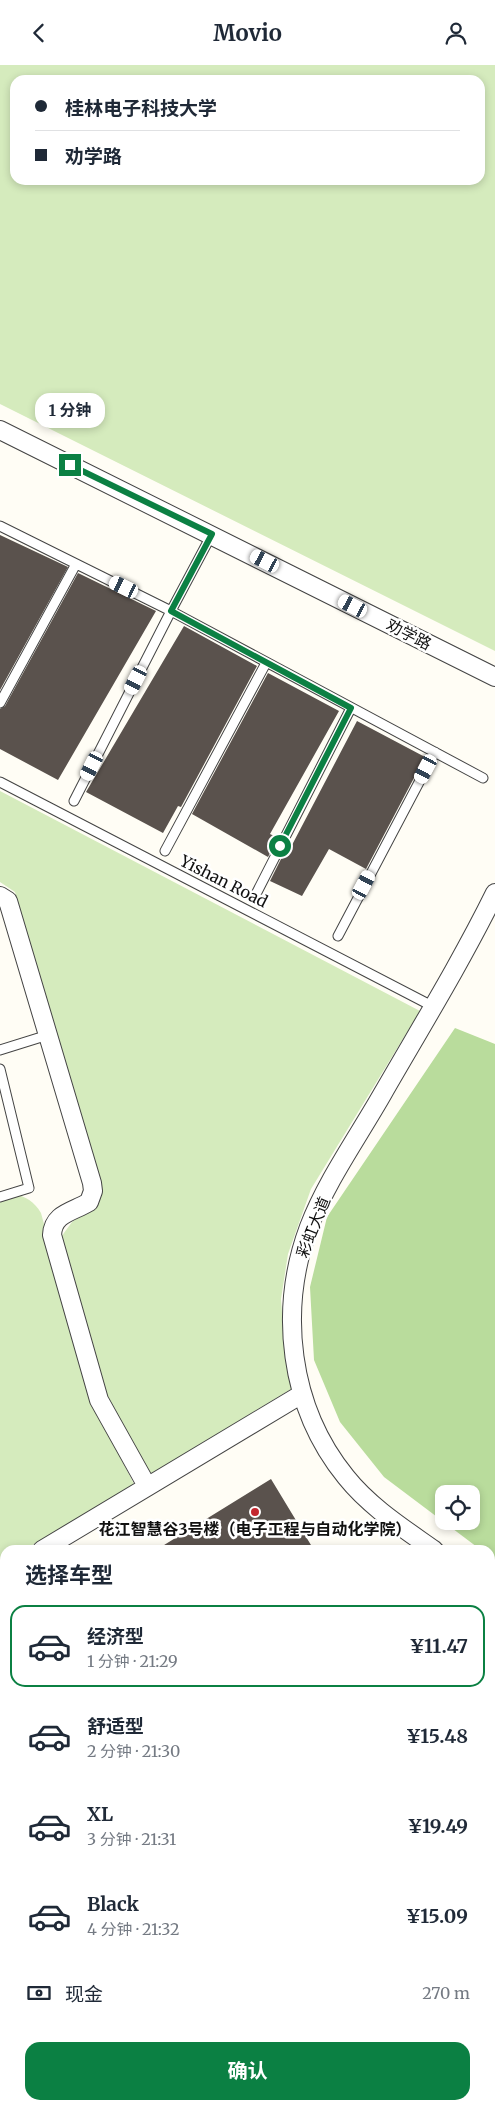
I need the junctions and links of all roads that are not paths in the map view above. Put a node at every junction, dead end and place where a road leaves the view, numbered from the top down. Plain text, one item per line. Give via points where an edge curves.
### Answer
1 (0, 430) edge
2 (0, 526) edge
3 (212, 534) junction
4 (76, 564) junction
5 (171, 611) junction
6 (266, 663) junction
7 (495, 677) edge
8 (0, 703) edge
9 (351, 708) junction
10 (435, 752) junction
11 (484, 777) dead end
12 (0, 782) edge
13 (74, 801) dead end
14 (165, 851) dead end
15 (495, 893) edge
16 (0, 896) edge
17 (254, 898) dead end
18 (338, 935) dead end
19 (434, 1007) junction
20 (48, 1035) junction
21 (0, 1050) edge
22 (0, 1069) edge
23 (10, 1109) junction
24 (0, 1112) edge
25 (0, 1197) edge
26 (302, 1394) junction
27 (147, 1486) junction
28 (50, 1545) edge
29 (427, 1545) edge

1 - 3 street, 劝学路
2 - 4 lane
3 - 5 lane
3 - 7 street, 劝学路
4 - 5 lane
4 - 8 lane
5 - 6 lane
5 - 13 lane
6 - 9 lane
6 - 14 lane
9 - 10 lane
9 - 17 lane
10 - 11 lane
10 - 18 lane
12 - 19 lane, Yishan Road
15 - 19 street, 彩虹大道
16 - 20 street via 8,901
19 - 26 street, 彩虹大道 via 309,1227 300,1255 291,1310 293,1355
20 - 21 lane
20 - 27 street via 93,1191 87,1203 58,1218 52,1235 99,1399
22 - 23 lane
23 - 24 lane
23 - 25 lane via 30,1188
26 - 27 street
26 - 29 street, 彩虹大道 via 323,1443 345,1477 381,1513
27 - 28 street

